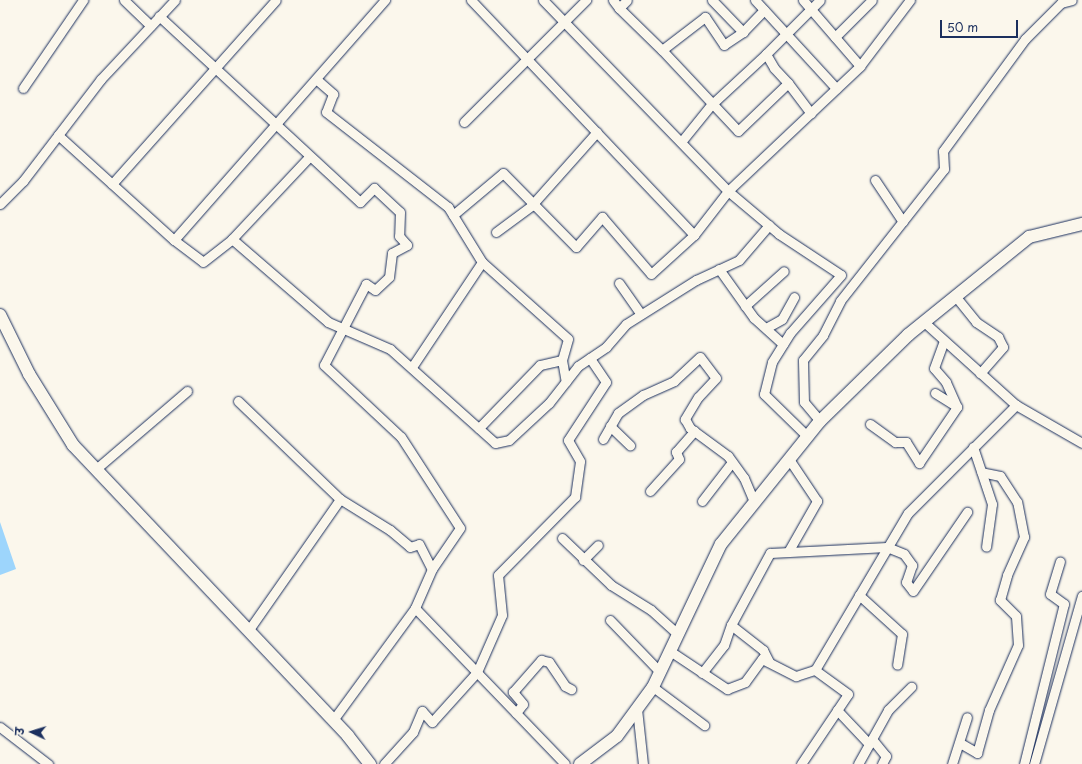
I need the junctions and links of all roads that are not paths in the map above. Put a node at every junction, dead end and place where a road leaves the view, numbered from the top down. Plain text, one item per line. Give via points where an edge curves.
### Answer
1 (83, 0) edge
2 (124, 0) edge
3 (175, 0) edge
4 (276, 0) edge
5 (385, 0) edge
6 (470, 0) edge
7 (543, 0) edge
8 (586, 0) edge
9 (613, 0) edge
10 (627, 0) edge
11 (712, 0) edge
12 (755, 0) edge
13 (803, 0) edge
14 (820, 0) edge
15 (872, 0) edge
16 (910, 0) edge
17 (1072, 0) edge
18 (620, 8) junction
19 (811, 9) junction
20 (764, 10) junction
21 (160, 16) junction
22 (564, 22) junction
23 (151, 26) junction
24 (744, 32) junction
25 (786, 34) junction
26 (835, 37) junction
27 (662, 50) junction
28 (766, 54) junction
29 (526, 59) junction
30 (860, 66) junction
31 (214, 69) junction
32 (316, 79) junction
33 (788, 82) junction
34 (22, 88) dead end
35 (836, 88) junction
36 (711, 104) junction
37 (811, 113) junction
38 (464, 122) dead end
39 (274, 126) junction
40 (596, 132) junction
41 (58, 135) junction
42 (681, 142) junction
43 (309, 156) junction
44 (875, 180) dead end
45 (112, 184) junction
46 (728, 191) junction
47 (0, 204) edge
48 (531, 206) junction
49 (453, 215) junction
50 (903, 222) junction
51 (1082, 224) edge
52 (769, 225) junction
53 (496, 232) dead end
54 (694, 235) junction
55 (232, 239) junction
56 (174, 240) junction
57 (482, 262) junction
58 (719, 269) junction
59 (784, 271) dead end
60 (619, 283) dead end
61 (794, 297) dead end
62 (956, 297) junction
63 (745, 306) junction
64 (642, 314) junction
65 (0, 315) edge
66 (924, 322) junction
67 (766, 328) junction
68 (343, 329) junction
69 (944, 341) junction
70 (783, 344) junction
71 (590, 358) junction
72 (562, 360) junction
73 (412, 366) junction
74 (980, 373) junction
75 (566, 382) junction
76 (187, 391) dead end
77 (935, 393) dead end
78 (238, 401) dead end
79 (1016, 405) junction
80 (956, 407) junction
81 (820, 421) junction
82 (870, 424) dead end
83 (610, 426) junction
84 (479, 428) junction
85 (694, 431) junction
86 (807, 436) junction
87 (602, 439) dead end
88 (1082, 443) edge
89 (630, 445) dead end
90 (973, 447) junction
91 (789, 459) junction
92 (732, 462) junction
93 (96, 469) junction
94 (981, 472) junction
95 (650, 491) dead end
96 (340, 500) junction
97 (702, 500) dead end
98 (754, 502) junction
99 (967, 512) dead end
100 (562, 538) dead end
101 (598, 544) dead end
102 (887, 547) junction
103 (986, 547) dead end
104 (788, 552) junction
105 (583, 560) junction
106 (1060, 561) dead end
107 (432, 569) junction
108 (859, 595) junction
109 (1082, 596) edge
110 (415, 608) junction
111 (610, 620) dead end
112 (731, 625) junction
113 (248, 631) junction
114 (678, 634) junction
115 (670, 651) junction
116 (769, 662) junction
117 (897, 665) dead end
118 (815, 670) junction
119 (477, 672) junction
120 (660, 672) junction
121 (702, 673) junction
122 (911, 686) dead end
123 (653, 687) junction
124 (571, 689) dead end
125 (637, 709) junction
126 (837, 710) junction
127 (516, 713) junction
128 (967, 717) dead end
129 (333, 720) junction
130 (704, 725) dead end
131 (0, 727) edge
132 (870, 741) junction
133 (960, 743) junction
134 (48, 764) edge
135 (370, 764) edge
136 (384, 764) edge
137 (565, 764) edge
138 (580, 764) edge
139 (643, 764) edge
140 (802, 764) edge
141 (858, 764) edge
142 (882, 764) edge
143 (952, 764) edge
144 (1024, 764) edge
145 (1034, 764) edge

1 - 34 street
2 - 23 street
3 - 21 street
4 - 31 street
5 - 32 street
6 - 29 street
7 - 22 street
8 - 22 street
9 - 18 street
10 - 18 street
11 - 24 street
12 - 20 street
13 - 19 street
14 - 19 street
15 - 26 street
16 - 30 street
17 - 50 street via 1061,3 1025,39 943,151 944,169
18 - 27 street
19 - 25 street
19 - 26 street
20 - 24 street
20 - 25 street
21 - 23 street
21 - 31 street
22 - 29 street
22 - 42 street
23 - 41 street via 101,79
24 - 27 street via 724,44 706,17
25 - 28 street
25 - 35 street
26 - 30 street
27 - 36 street
28 - 33 street via 774,68
28 - 36 street
29 - 38 street
29 - 40 street
30 - 35 street
31 - 39 street
31 - 45 street
32 - 39 street
32 - 49 street via 332,94 326,112 448,207
33 - 36 street via 738,131
33 - 37 street
35 - 37 street
36 - 42 street
37 - 46 street
39 - 43 street
39 - 56 street
40 - 48 street
40 - 54 street
41 - 45 street
41 - 47 street
42 - 46 street
43 - 55 street
43 - 68 street via 360,202 374,188 400,212 399,236 407,246 392,253 389,277 375,290 366,284
44 - 50 street
45 - 56 street
46 - 52 street
46 - 54 street
48 - 49 street via 503,173
48 - 53 street
48 - 54 street via 576,247 602,217 651,274
49 - 57 street
50 - 81 street via 840,301 823,335 803,360 804,402
51 - 62 street via 1029,237
52 - 58 street via 739,260
52 - 70 street via 841,275
55 - 56 street via 203,262
55 - 68 street via 328,322
57 - 72 street via 568,339
57 - 73 street
58 - 63 street
58 - 64 street
59 - 63 street
60 - 64 street
61 - 67 street via 782,319
62 - 66 street
62 - 74 street via 976,322 998,337 1003,347
63 - 67 street
64 - 71 street
65 - 93 street via 29,374 73,445
66 - 69 street
66 - 81 street
67 - 70 street
68 - 73 street via 390,349
68 - 107 street via 324,365 401,437 460,528
69 - 74 street
69 - 80 street via 934,368 946,382
70 - 86 street via 772,362 764,394
71 - 75 street
71 - 119 street via 606,382 568,440 580,461 575,497 498,575 502,616
72 - 75 street
72 - 84 street via 540,365
73 - 84 street
74 - 79 street
75 - 84 street via 509,440 495,443
76 - 93 street
77 - 80 street
78 - 96 street
79 - 88 street
79 - 90 street
80 - 82 street via 919,463 906,442 895,442
81 - 86 street
83 - 85 street via 618,413 643,395 674,380 700,357 716,378 698,397 685,419
83 - 87 street
83 - 89 street
85 - 92 street
85 - 95 street via 676,452 679,459
86 - 91 street
90 - 94 street
90 - 102 street via 908,513
91 - 98 street
91 - 104 street via 817,501
92 - 97 street
92 - 98 street
93 - 113 street
94 - 103 street via 992,504
94 - 133 street via 1000,476 1018,509 1024,537 1007,575 1000,600 1016,616 1018,645 989,710 977,754
96 - 107 street via 390,530 410,547 419,544
96 - 113 street
98 - 114 street via 721,544
99 - 102 street via 914,591 906,582 912,565 904,554
100 - 105 street
101 - 105 street
102 - 104 street
102 - 108 street
104 - 112 street via 770,553
105 - 114 street
106 - 144 street via 1050,594 1064,604
107 - 110 street
108 - 117 street via 902,634
108 - 118 street
109 - 145 street
110 - 119 street
110 - 129 street
111 - 120 street
112 - 116 street via 764,650
112 - 121 street via 724,645
113 - 129 street
114 - 115 street
115 - 120 street
115 - 121 street
116 - 118 street via 796,676
116 - 121 street via 762,659 745,682 727,689
118 - 126 street via 848,694
119 - 127 street
119 - 136 street via 432,722 422,711 413,732
120 - 123 street
122 - 132 street via 888,710
123 - 125 street
123 - 130 street
124 - 127 street via 565,686 549,662 541,660 513,692 523,704
125 - 138 street via 617,736
125 - 139 street
126 - 132 street
126 - 140 street
127 - 137 street
128 - 133 street
129 - 135 street
131 - 134 street
132 - 141 street
132 - 142 street via 886,756
133 - 143 street

